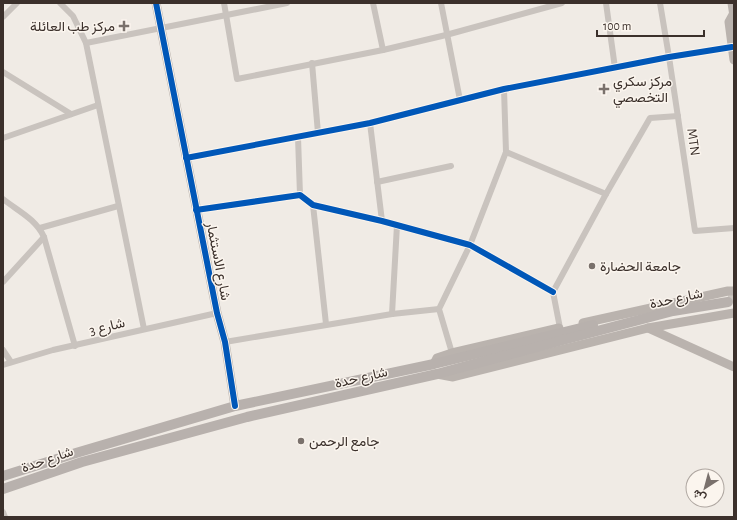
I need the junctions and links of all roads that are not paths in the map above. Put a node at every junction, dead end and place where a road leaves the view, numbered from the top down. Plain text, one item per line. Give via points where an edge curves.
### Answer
1 (17, 3) edge
2 (60, 3) edge
3 (156, 3) edge
4 (224, 3) edge
5 (287, 3) edge
6 (373, 3) edge
7 (441, 3) edge
8 (562, 3) edge
9 (606, 3) edge
10 (660, 3) edge
11 (732, 3) edge
12 (552, 4) edge
13 (734, 13) edge
14 (226, 15) junction
15 (734, 16) edge
16 (3, 17) edge
17 (160, 28) junction
18 (446, 35) junction
19 (86, 43) junction
20 (732, 47) junction
21 (383, 50) junction
22 (669, 57) junction
23 (734, 60) edge
24 (312, 63) junction
25 (615, 68) junction
26 (3, 72) edge
27 (504, 89) junction
28 (460, 100) junction
29 (98, 105) junction
30 (71, 114) junction
31 (678, 116) junction
32 (370, 123) junction
33 (318, 133) junction
34 (298, 137) junction
35 (3, 138) edge
36 (506, 152) junction
37 (186, 158) junction
38 (451, 166) dead end
39 (377, 182) junction
40 (606, 194) junction
41 (300, 195) junction
42 (3, 200) edge
43 (313, 205) junction
44 (118, 206) junction
45 (196, 210) junction
46 (382, 221) junction
47 (397, 225) junction
48 (40, 228) junction
49 (734, 228) edge
50 (44, 237) junction
51 (470, 245) junction
52 (3, 282) edge
53 (553, 292) junction
54 (731, 294) edge
55 (439, 309) junction
56 (217, 313) junction
57 (734, 313) edge
58 (392, 314) junction
59 (326, 324) junction
60 (560, 328) junction
61 (648, 328) junction
62 (144, 329) junction
63 (225, 342) junction
64 (75, 346) junction
65 (3, 350) edge
66 (452, 353) junction
67 (10, 362) junction
68 (434, 364) junction
69 (3, 365) edge
70 (734, 367) edge
71 (437, 374) junction
72 (235, 406) junction
73 (3, 476) edge
74 (3, 489) edge
75 (3, 512) edge
76 (5, 517) edge

1 - 16 street
2 - 19 street via 73,16
3 - 17 street, شارع الاستثمار
4 - 14 street
5 - 14 street
6 - 21 street
7 - 18 street
8 - 12 street
9 - 25 street
10 - 22 street, MTN
11 - 13 street
12 - 18 street
13 - 15 street
13 - 20 street via 729,22
14 - 17 street
14 - 24 street via 237,79
17 - 19 street
17 - 37 street, شارع الاستثمار
18 - 21 street
18 - 28 street
19 - 29 street
20 - 22 street
20 - 23 street
21 - 24 street
22 - 25 street
22 - 31 street, MTN
24 - 33 street
25 - 27 street
26 - 30 street
27 - 28 street
27 - 36 street
28 - 32 street
29 - 30 street
29 - 44 street
30 - 35 street
31 - 40 street via 650,118
31 - 49 street, MTN via 695,231
32 - 33 street
32 - 39 street
33 - 34 street
34 - 37 street
34 - 41 street
36 - 40 street
36 - 51 street
37 - 45 street, شارع الاستثمار
38 - 39 street
39 - 46 street
40 - 53 street
41 - 43 street
41 - 45 street
42 - 48 street
43 - 46 street
43 - 59 street
44 - 48 street
44 - 62 street
45 - 56 street, شارع الاستثمار
46 - 47 street
47 - 51 street
47 - 58 street
48 - 50 street
50 - 52 street
50 - 64 street
51 - 53 street
51 - 55 street
53 - 60 street
54 - 60 street via 705,296
54 - 68 main road, شارع حدة
54 - 71 main road, شارع حدة via 674,312
55 - 58 street
55 - 66 street
56 - 62 street, شارع 3
56 - 63 street, شارع الاستثمار
57 - 61 street
58 - 59 street
59 - 63 street
60 - 66 street
61 - 70 street
61 - 71 street via 453,377
62 - 64 street, شارع 3
63 - 72 street, شارع الاستثمار
64 - 67 street, شارع 3
65 - 67 street
66 - 68 street via 438,358
67 - 69 street, شارع 3
68 - 72 main road, شارع حدة
71 - 74 main road, شارع حدة via 247,417 82,462
72 - 73 main road, شارع حدة
75 - 76 street

